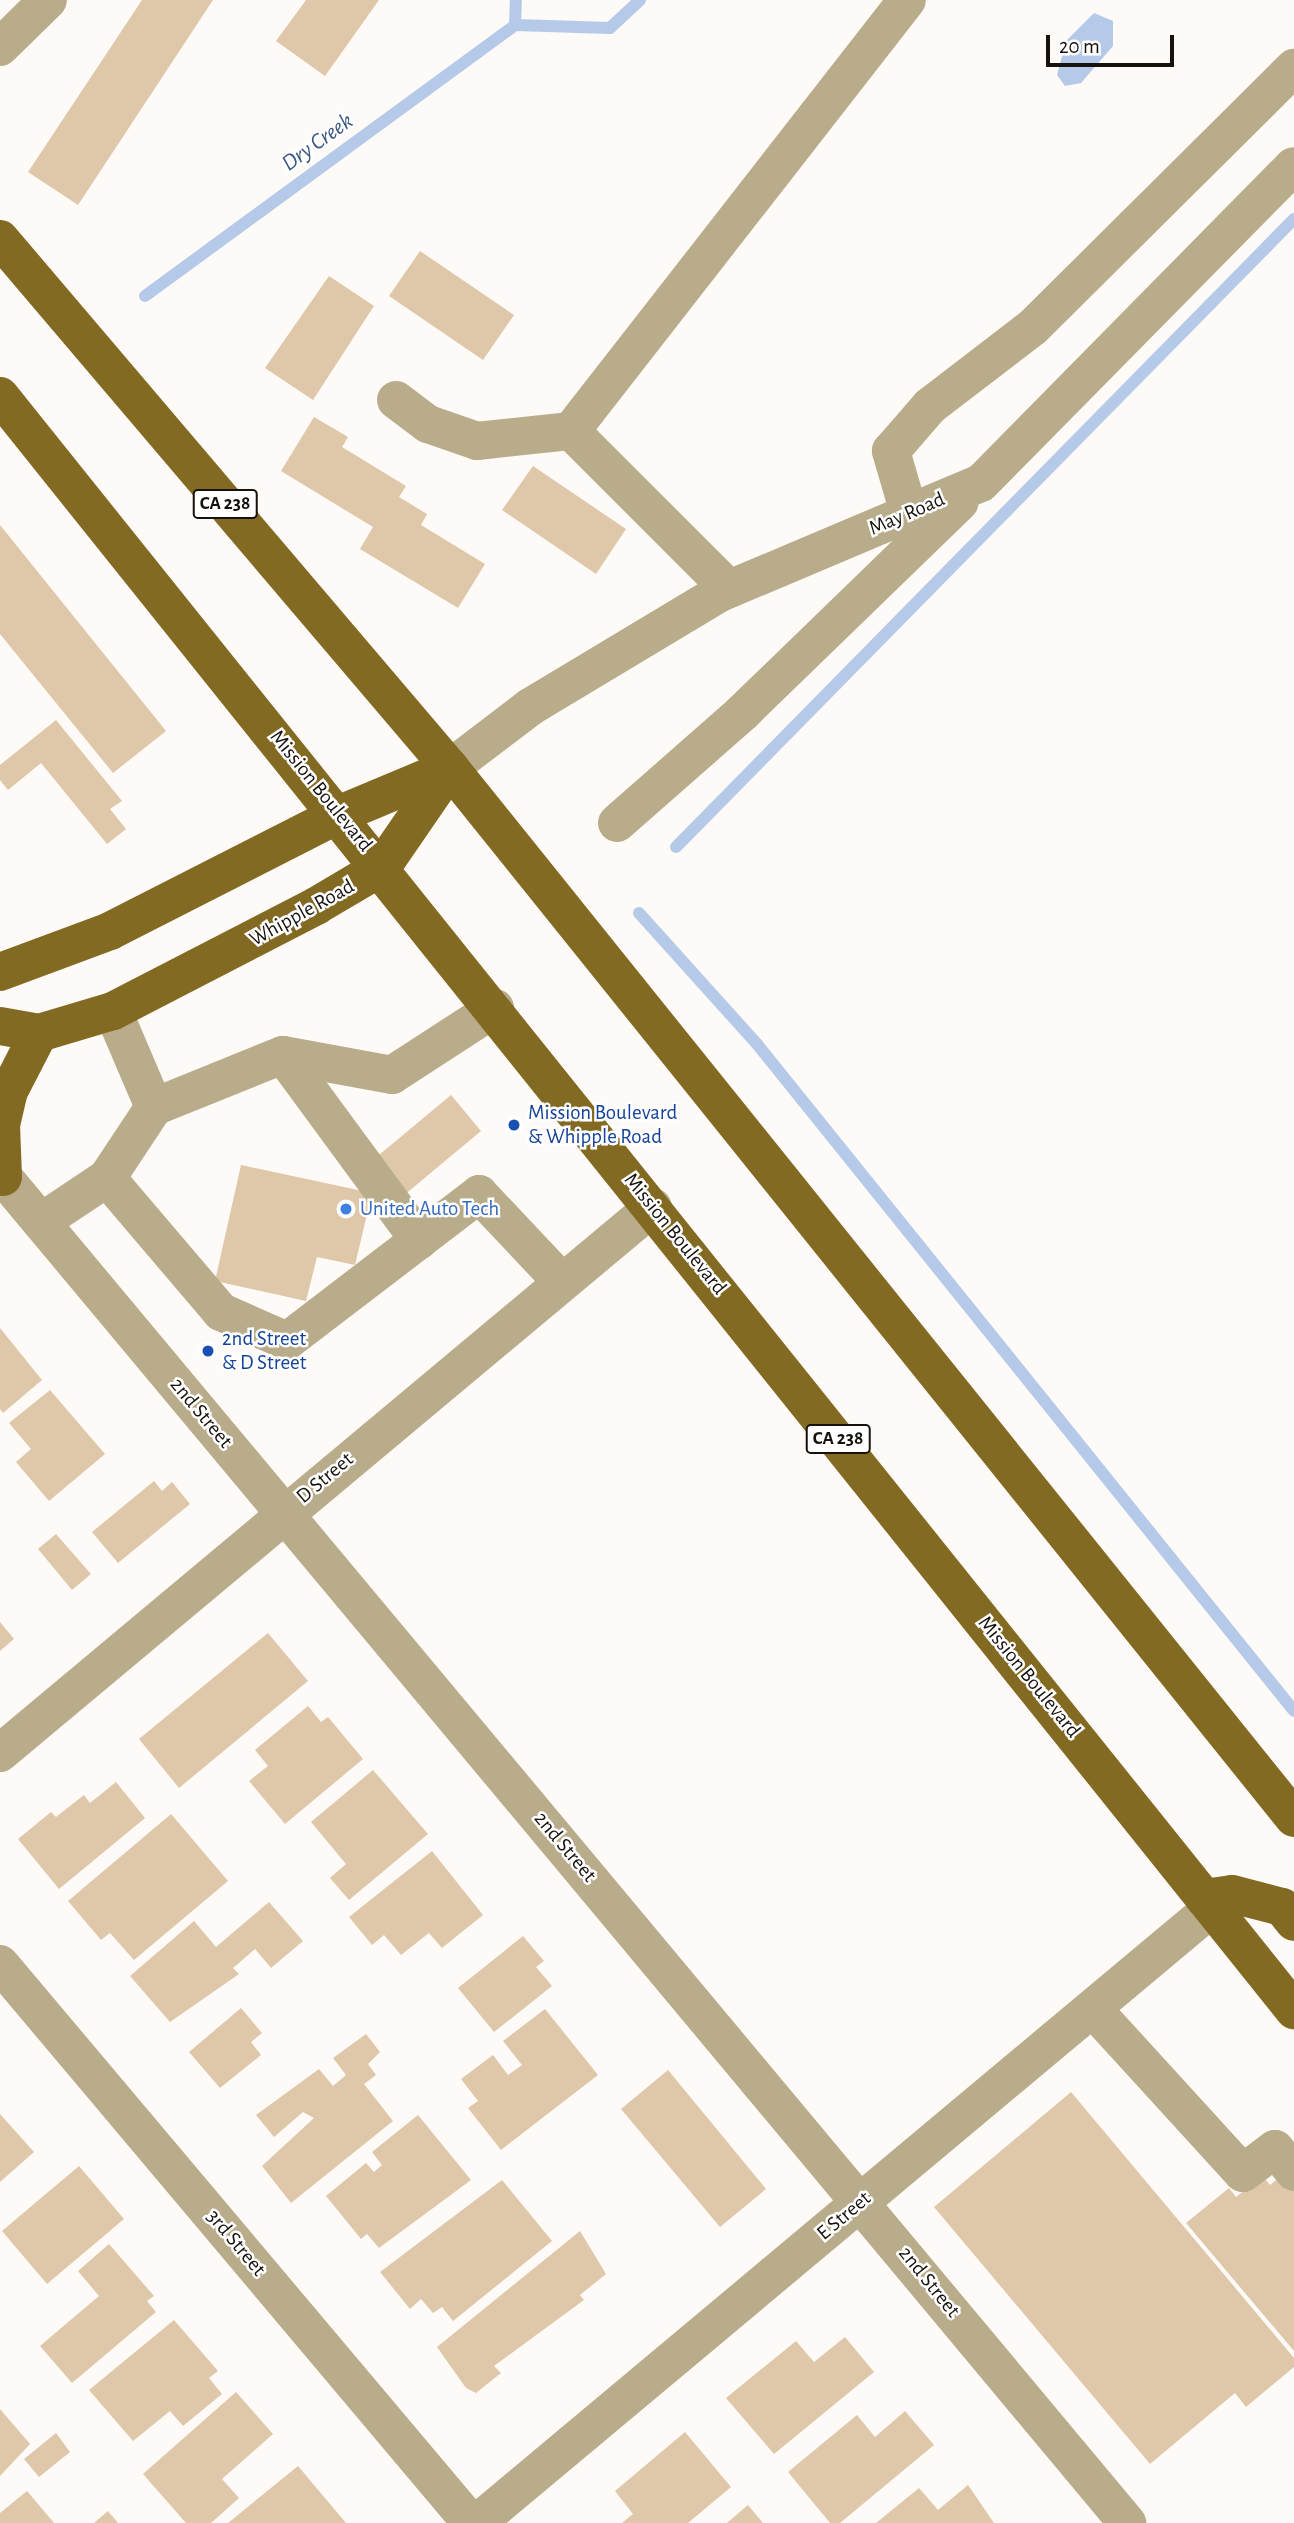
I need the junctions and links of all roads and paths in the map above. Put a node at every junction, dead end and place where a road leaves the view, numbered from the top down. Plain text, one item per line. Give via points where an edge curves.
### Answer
1 (48, 0) edge
2 (907, 0) edge
3 (0, 47) edge
4 (1294, 68) edge
5 (1294, 166) edge
6 (0, 239) edge
7 (0, 396) edge
8 (396, 400) dead end
9 (571, 431) junction
10 (981, 483) junction
11 (909, 513) junction
12 (729, 589) junction
13 (450, 768) junction
14 (340, 814) junction
15 (617, 823) dead end
16 (382, 867) junction
17 (0, 972) edge
18 (495, 1008) junction
19 (113, 1011) junction
20 (0, 1026) edge
21 (39, 1033) junction
22 (283, 1055) junction
23 (154, 1107) junction
24 (2, 1175) edge
25 (107, 1178) junction
26 (653, 1207) junction
27 (41, 1222) junction
28 (419, 1240) junction
29 (562, 1282) junction
30 (284, 1512) junction
31 (0, 1753) edge
32 (1294, 1818) edge
33 (1208, 1903) junction
34 (1294, 1922) edge
35 (0, 1964) edge
36 (1093, 2009) junction
37 (1294, 2010) edge
38 (1294, 2172) edge
39 (862, 2201) junction
40 (474, 2523) edge
41 (1127, 2523) edge

1 - 3 street
2 - 9 street
4 - 11 street via 1032,327 922,415 891,451
5 - 10 street, May Road
6 - 13 main road, CA 238
7 - 14 main road, Mission Boulevard / CA 238
8 - 9 street via 428,424 477,441
9 - 12 street
10 - 11 street, May Road
10 - 15 street via 742,713
11 - 12 street, May Road
12 - 13 street, May Road via 530,707
13 - 14 main road
13 - 16 main road, Whipple Road
13 - 32 main road, CA 238
14 - 16 main road, Mission Boulevard / CA 238
14 - 17 main road via 110,932
16 - 18 main road, Mission Boulevard / CA 238
16 - 19 main road, Whipple Road
18 - 22 street via 392,1075
18 - 26 main road, Mission Boulevard / CA 238
19 - 21 main road, Whipple Road
19 - 23 street
20 - 21 main road, Whipple Road
21 - 24 main road via 9,1090 1,1125
22 - 23 street
22 - 28 street
23 - 25 street
24 - 27 street, 2nd Street
25 - 27 street
25 - 28 street via 220,1312 287,1341
26 - 29 street, D Street
26 - 33 main road, Mission Boulevard / CA 238
27 - 30 street, 2nd Street
28 - 29 street via 479,1194
29 - 30 street, D Street
30 - 31 street, D Street
30 - 39 street, 2nd Street
33 - 34 main road via 1232,1894 1282,1907
33 - 36 street, E Street
33 - 37 main road, Mission Boulevard / CA 238
35 - 40 street, 3rd Street
36 - 38 street via 1243,2173 1276,2149
36 - 39 street, E Street
39 - 40 street, E Street
39 - 41 street, 2nd Street

